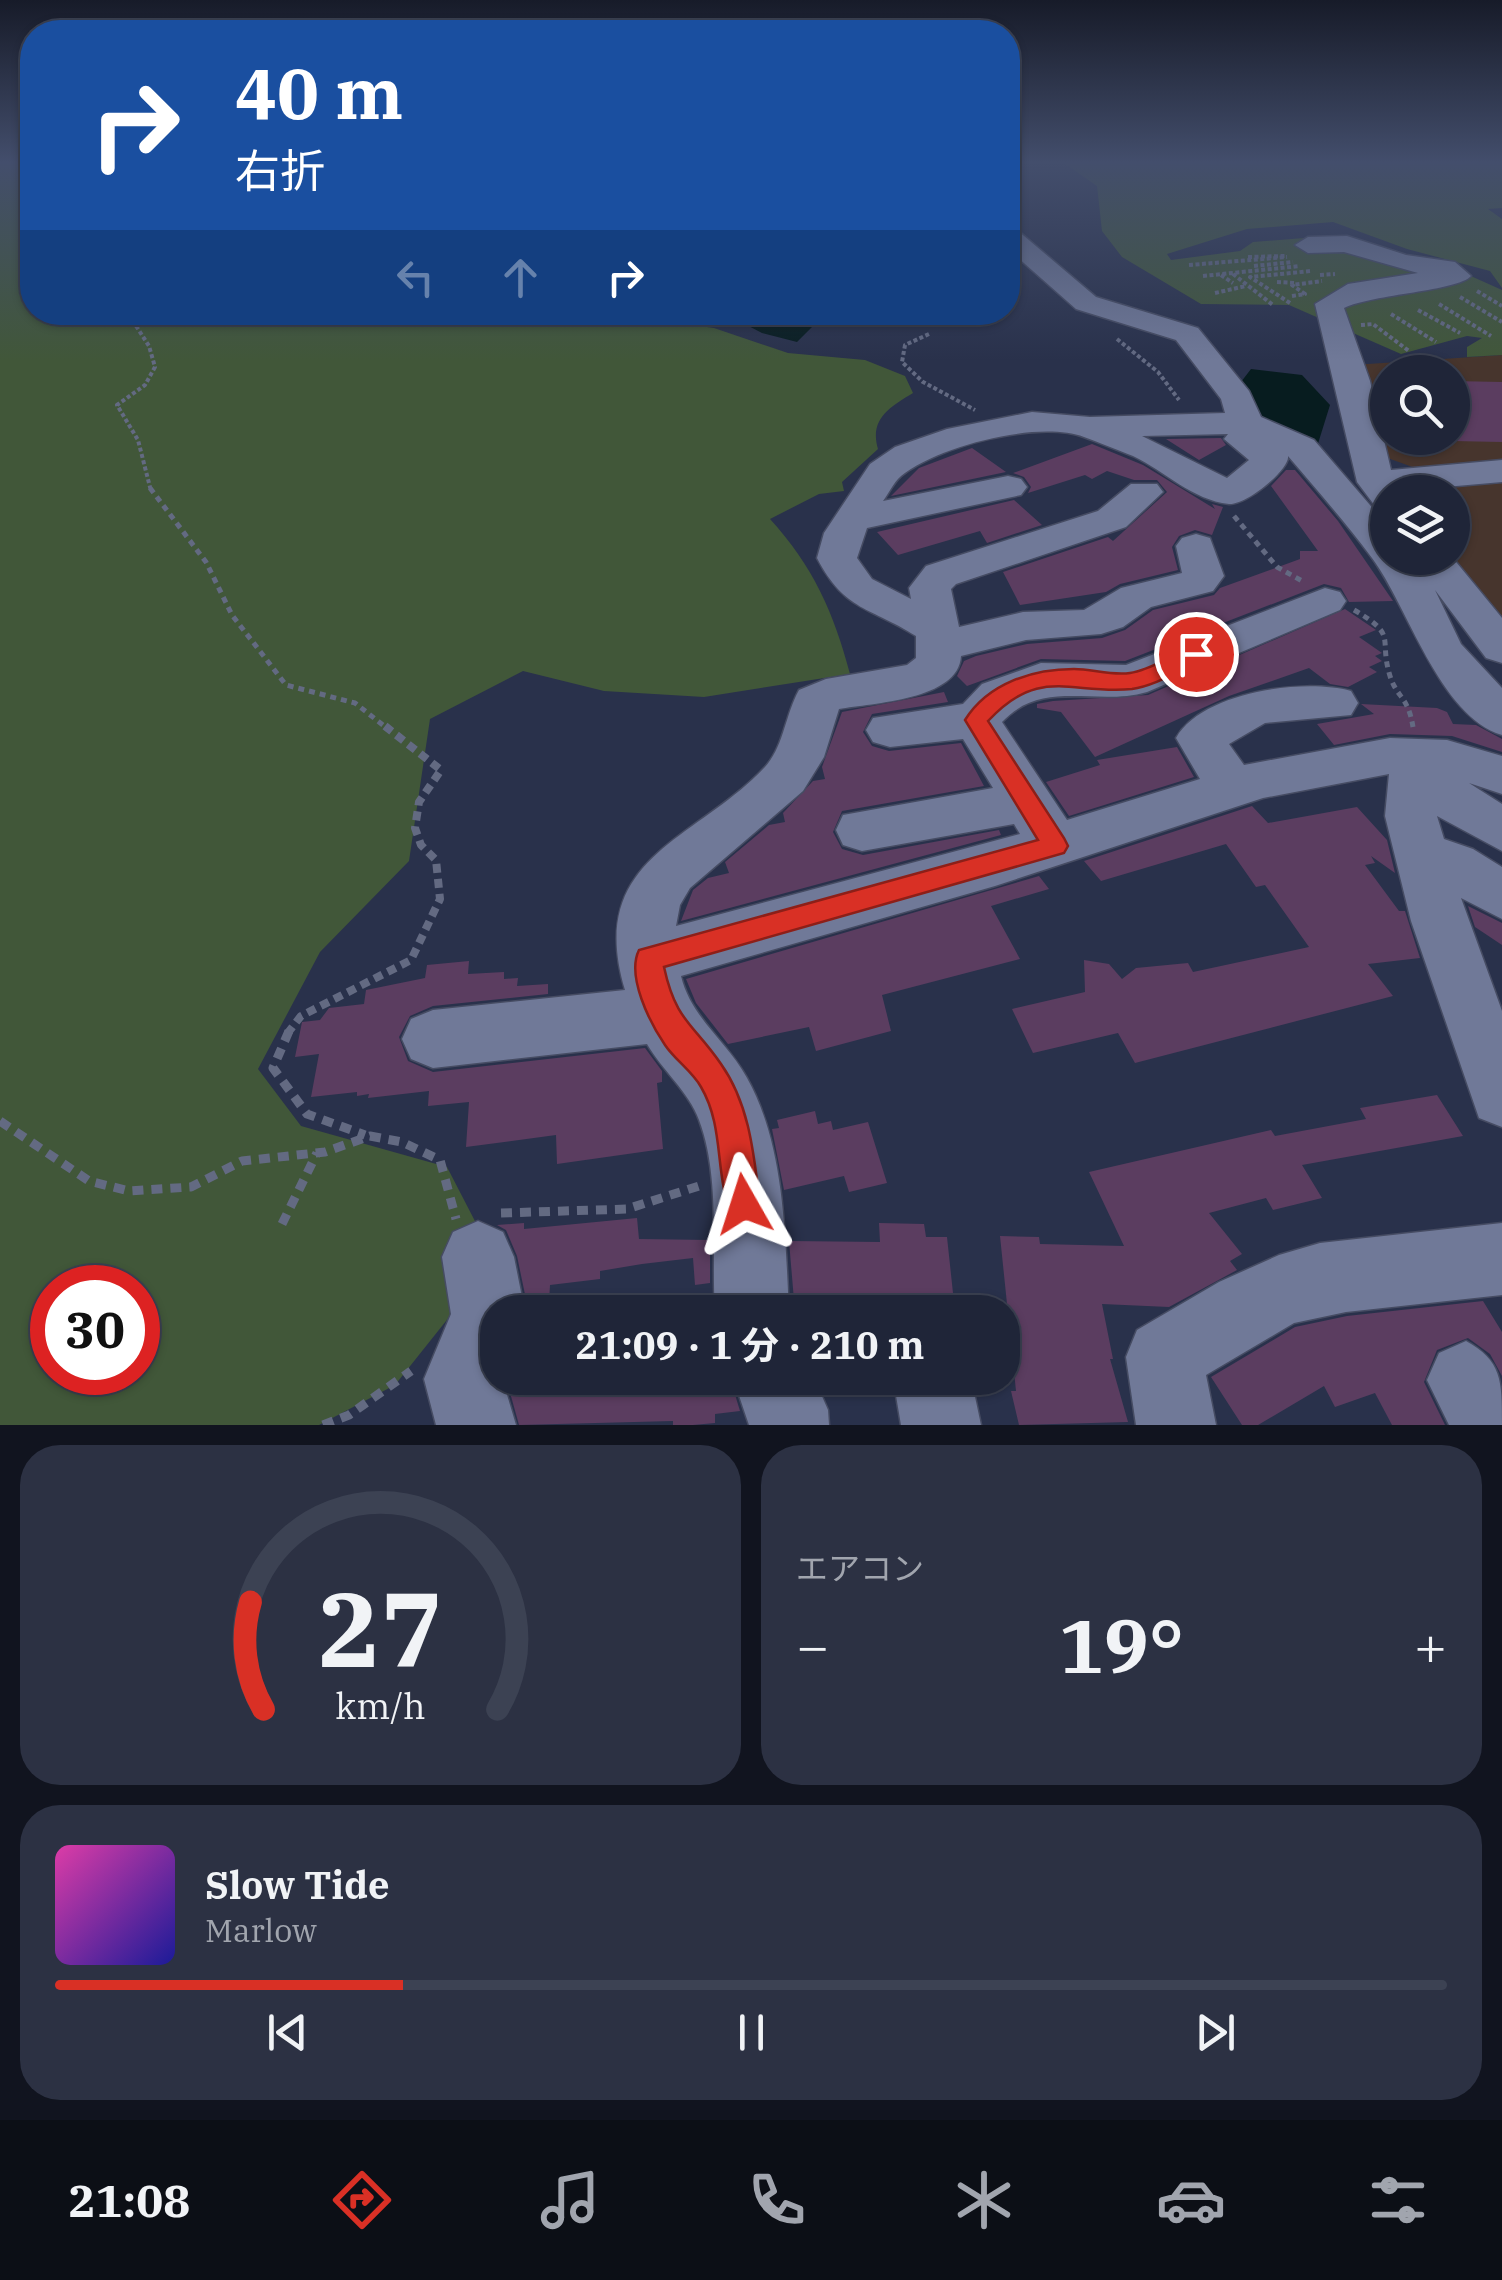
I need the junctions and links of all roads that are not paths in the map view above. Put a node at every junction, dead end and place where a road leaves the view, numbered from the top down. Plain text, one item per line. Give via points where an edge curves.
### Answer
1 (1020, 236) edge
2 (1306, 269) junction
3 (1082, 426) junction
4 (1230, 428) junction
5 (1502, 471) edge
6 (1373, 475) edge
7 (1470, 476) edge
8 (1008, 487) dead end
9 (1144, 492) dead end
10 (842, 527) junction
11 (1370, 531) edge
12 (1196, 546) dead end
13 (1404, 575) edge
14 (1445, 575) edge
15 (1325, 601) dead end
16 (1470, 607) junction
17 (940, 636) junction
18 (1502, 648) edge
19 (1502, 691) edge
20 (1334, 703) dead end
21 (1502, 718) edge
22 (976, 720) junction
23 (890, 730) dead end
24 (1414, 770) junction
25 (1502, 775) edge
26 (1232, 788) junction
27 (1042, 824) junction
28 (862, 830) dead end
29 (1502, 830) edge
30 (1423, 854) junction
31 (1502, 896) edge
32 (656, 987) junction
33 (1484, 1009) edge
34 (433, 1039) dead end
35 (1502, 1096) edge
36 (467, 1249) road end
37 (1502, 1260) edge
38 (750, 1295) edge
39 (781, 1395) edge
40 (935, 1395) edge
41 (476, 1425) edge
42 (789, 1425) edge
43 (941, 1425) edge
44 (1176, 1425) edge

1 - 4 street via 1086,303 1188,334 1237,398
2 - 2 street via 1430,281 1456,272 1347,244
2 - 6 street via 1334,300 1328,310 1360,400
3 - 4 street
3 - 4 street via 1146,448 1204,484 1232,492 1272,459
3 - 10 street via 996,426 908,455 883,472
4 - 11 street via 1300,448
5 - 7 street
8 - 10 street
9 - 17 street via 1112,519 940,575 930,588
10 - 17 street via 837,558 847,581 870,601 922,618
12 - 17 street via 1203,576 1198,582 1136,598 1108,617 1023,626 976,641
13 - 21 street via 1442,651
14 - 16 street
15 - 22 street via 1131,681 1041,679 999,696
16 - 18 street
16 - 19 street via 1478,647
17 - 32 street via 939,663 920,680 816,702 807,746 784,780 739,822 677,864 648,920
20 - 26 street via 1256,707 1200,738
22 - 23 street
22 - 27 street
24 - 25 street via 1447,758
24 - 26 street via 1390,756
24 - 29 street
24 - 30 street via 1411,816
26 - 27 street
27 - 28 street
27 - 32 street
30 - 31 street
30 - 33 street
32 - 34 street
32 - 38 street via 676,1036 711,1075 734,1126
33 - 35 street
36 - 41 street via 488,1314 463,1379
37 - 44 street via 1292,1286 1164,1357
39 - 42 street
40 - 43 street

